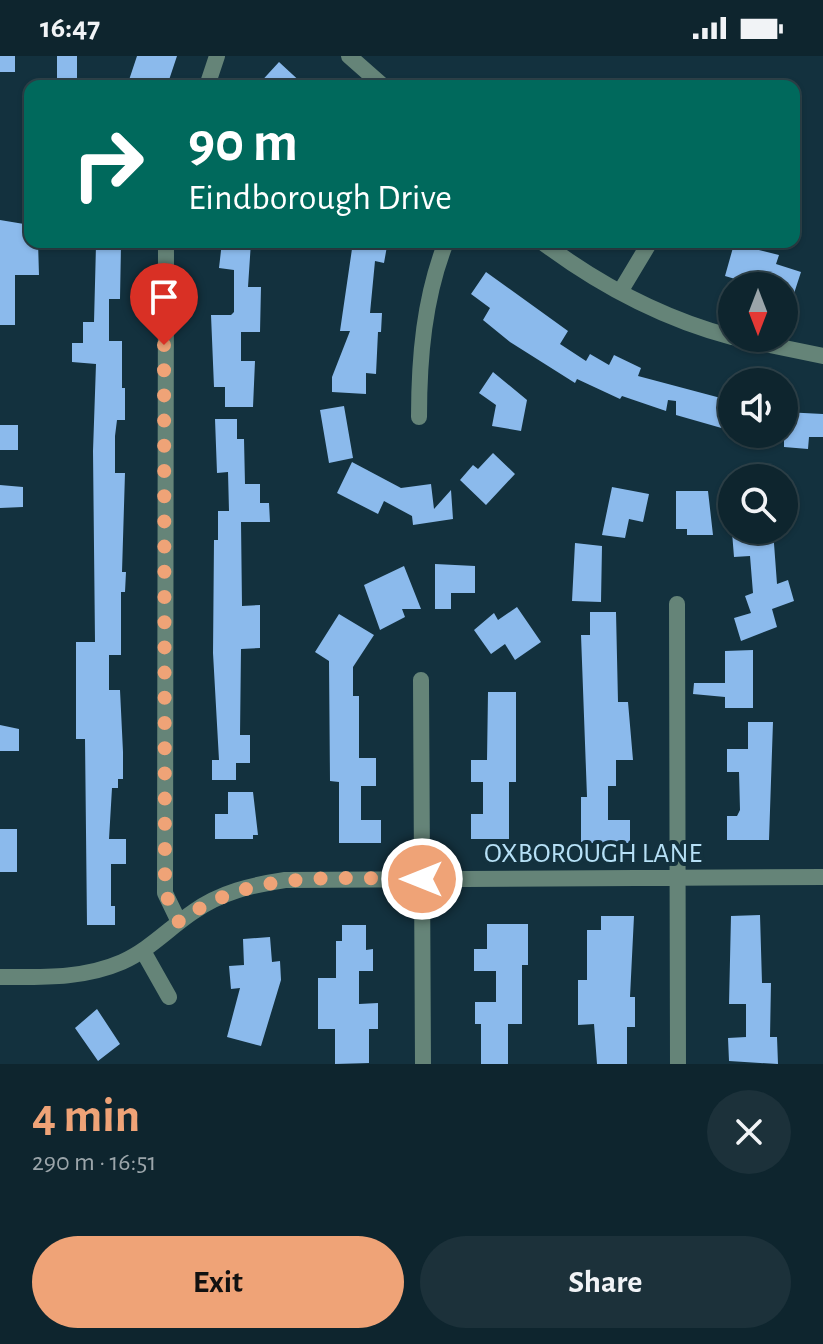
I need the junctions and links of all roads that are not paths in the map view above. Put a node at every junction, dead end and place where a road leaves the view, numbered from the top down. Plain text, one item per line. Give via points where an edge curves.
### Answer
1 (217, 56) edge
2 (349, 56) edge
3 (209, 80) edge
4 (376, 80) edge
5 (166, 248) edge
6 (444, 248) edge
7 (551, 248) edge
8 (646, 248) edge
9 (620, 292) junction
10 (718, 333) edge
11 (798, 351) edge
12 (823, 356) edge
13 (419, 417) dead end
14 (677, 604) dead end
15 (421, 680) dead end
16 (823, 877) edge
17 (679, 878) junction
18 (422, 879) junction
19 (179, 922) junction
20 (143, 951) junction
21 (0, 977) edge
22 (169, 997) dead end
23 (423, 1064) edge
24 (678, 1064) edge

1 - 3 street
2 - 4 street
5 - 19 street via 165,893
6 - 13 street via 422,338
7 - 9 street
8 - 9 street
9 - 10 street
11 - 12 street
14 - 17 street
15 - 18 street
16 - 17 street, OXBOROUGH LANE
17 - 18 street, OXBOROUGH LANE
17 - 24 street
18 - 19 street, OXBOROUGH LANE via 285,880 249,886
18 - 23 street
19 - 20 street, OXBOROUGH LANE
20 - 21 street, OXBOROUGH LANE via 95,972
20 - 22 street

